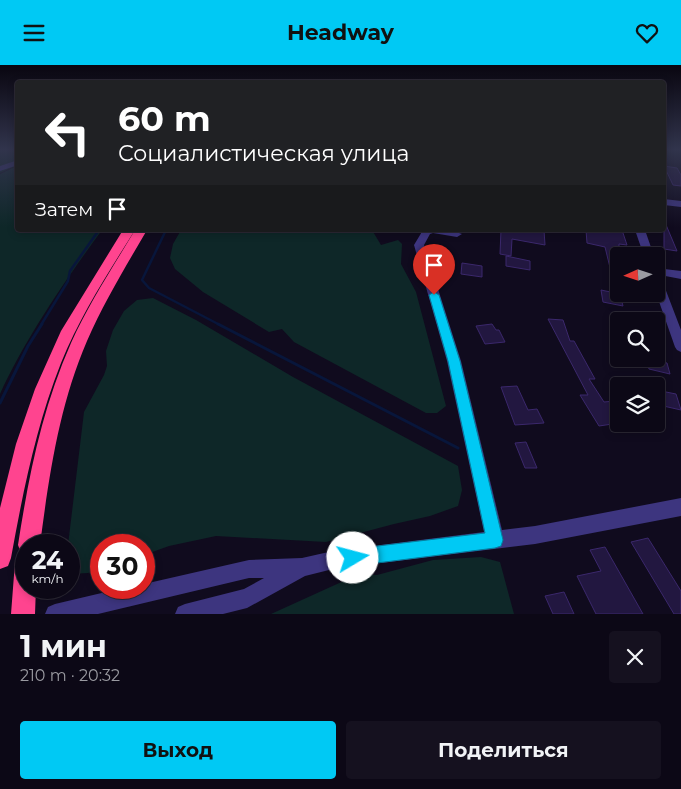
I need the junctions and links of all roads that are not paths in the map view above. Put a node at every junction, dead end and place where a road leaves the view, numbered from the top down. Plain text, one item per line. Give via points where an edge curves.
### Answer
1 (666, 202) edge
2 (681, 205) edge
3 (128, 232) edge
4 (140, 232) edge
5 (426, 232) edge
6 (445, 232) edge
7 (641, 232) edge
8 (458, 234) dead end
9 (646, 247) edge
10 (665, 272) edge
11 (681, 275) edge
12 (665, 302) edge
13 (681, 347) edge
14 (681, 507) edge
15 (31, 534) edge
16 (495, 540) junction
17 (0, 558) edge
18 (302, 567) junction
19 (24, 599) edge
20 (23, 614) edge
21 (55, 614) edge
22 (185, 614) edge

1 - 2 street
3 - 17 highway via 66,336 41,395 18,469
4 - 15 highway via 79,342 58,398 40,469
5 - 16 street via 419,245 454,361
6 - 8 street
7 - 9 street
10 - 11 street
12 - 13 street
14 - 16 street
16 - 18 street via 333,560
18 - 21 street via 249,569
18 - 22 street via 247,597
19 - 20 highway

